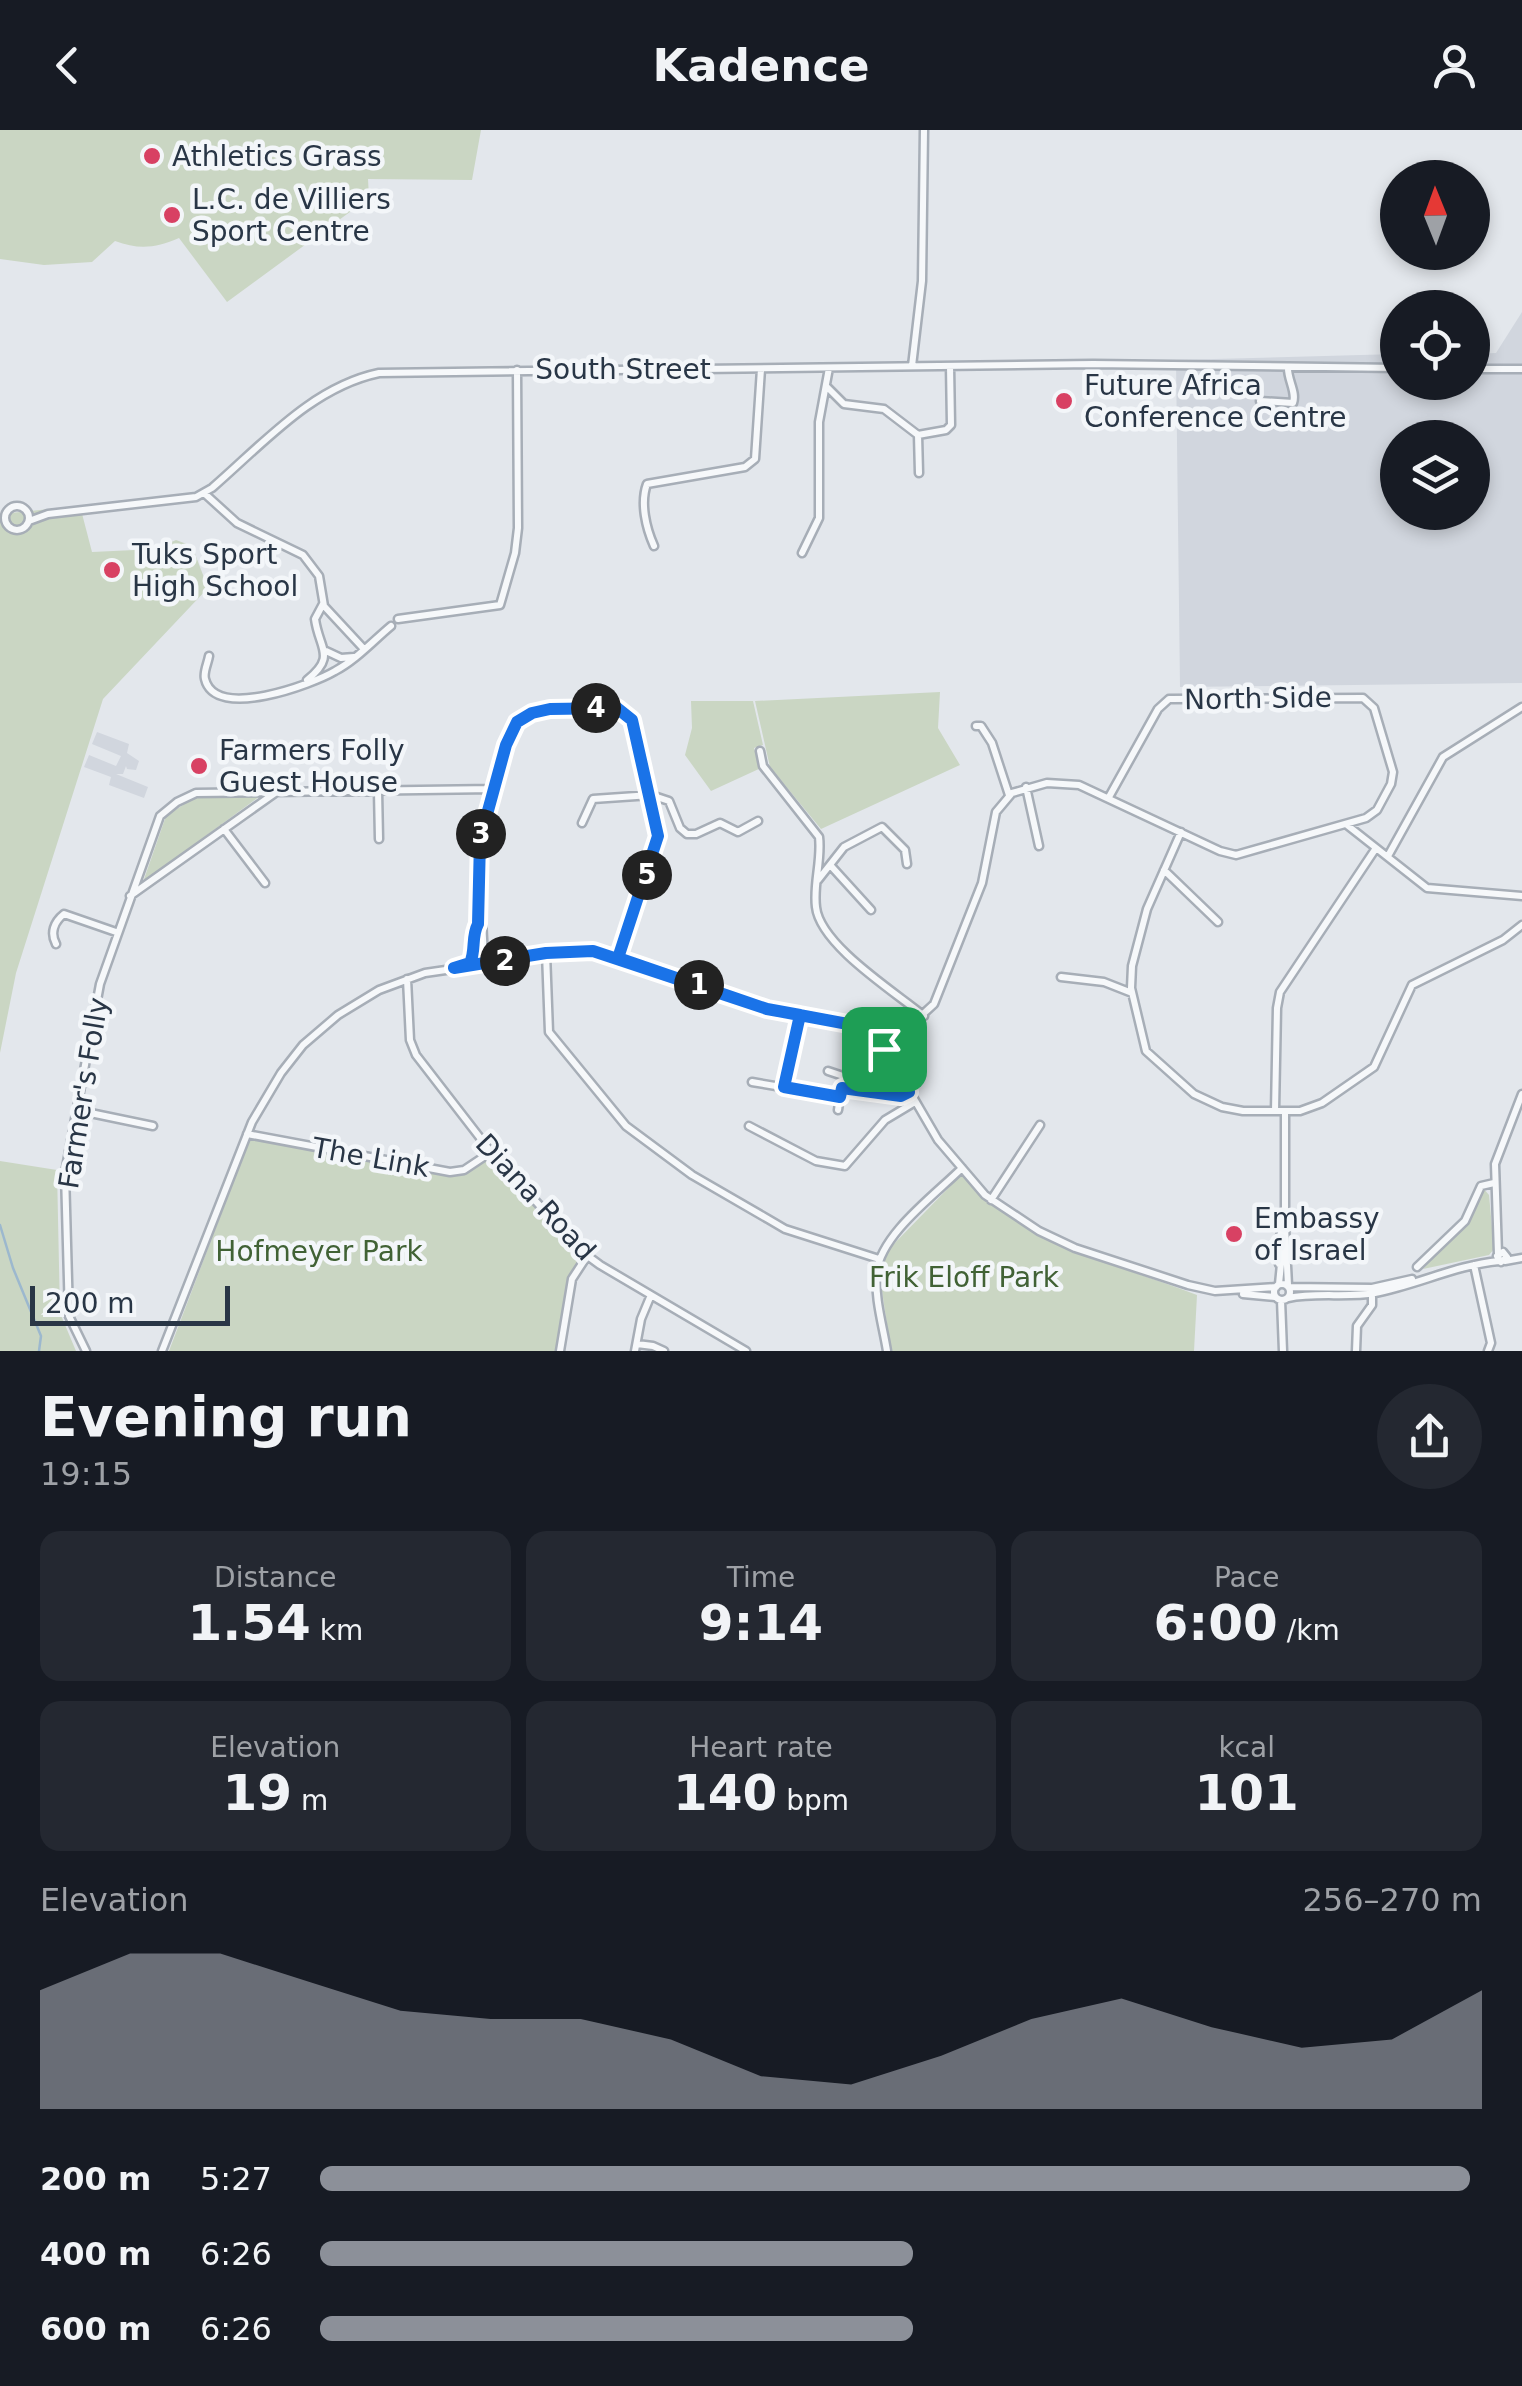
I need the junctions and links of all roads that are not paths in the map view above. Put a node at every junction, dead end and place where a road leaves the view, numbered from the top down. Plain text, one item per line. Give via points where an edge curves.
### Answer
1 (924, 130) edge
2 (912, 366) junction
3 (950, 366) junction
4 (1288, 367) junction
5 (829, 368) junction
6 (1380, 368) edge
7 (761, 369) junction
8 (1490, 369) edge
9 (1522, 369) edge
10 (517, 370) junction
11 (828, 387) junction
12 (1260, 401) dead end
13 (1284, 404) junction
14 (1284, 415) dead end
15 (918, 434) junction
16 (919, 473) dead end
17 (204, 494) junction
18 (26, 510) junction
19 (48, 514) junction
20 (3, 519) edge
21 (28, 521) junction
22 (654, 546) dead end
23 (802, 553) dead end
24 (323, 604) junction
25 (398, 618) dead end
26 (390, 626) dead end
27 (363, 648) junction
28 (326, 651) junction
29 (209, 656) dead end
30 (354, 657) junction
31 (298, 686) junction
32 (1522, 708) edge
33 (976, 726) dead end
34 (760, 752) dead end
35 (1026, 787) junction
36 (494, 788) junction
37 (378, 791) junction
38 (276, 792) junction
39 (651, 795) junction
40 (1009, 795) junction
41 (1110, 797) junction
42 (758, 821) dead end
43 (582, 823) dead end
44 (1346, 825) junction
45 (224, 829) junction
46 (1182, 832) junction
47 (379, 839) dead end
48 (1039, 846) dead end
49 (1376, 848) junction
50 (1388, 856) junction
51 (906, 864) dead end
52 (831, 866) junction
53 (1164, 870) junction
54 (817, 882) junction
55 (265, 883) dead end
56 (130, 896) junction
57 (1522, 896) edge
58 (871, 910) dead end
59 (1218, 922) dead end
60 (480, 924) junction
61 (1522, 925) edge
62 (116, 932) junction
63 (56, 944) dead end
64 (546, 953) junction
65 (618, 958) junction
66 (480, 961) junction
67 (1061, 977) dead end
68 (407, 979) junction
69 (1132, 994) junction
70 (800, 1015) junction
71 (924, 1016) junction
72 (884, 1049) junction
73 (828, 1072) dead end
74 (752, 1082) dead end
75 (784, 1087) junction
76 (909, 1092) junction
77 (841, 1093) junction
78 (1522, 1095) edge
79 (915, 1102) junction
80 (76, 1110) junction
81 (838, 1110) dead end
82 (1285, 1111) junction
83 (1275, 1112) junction
84 (1040, 1125) dead end
85 (153, 1126) dead end
86 (749, 1126) dead end
87 (247, 1134) junction
88 (491, 1152) junction
89 (962, 1168) junction
90 (1494, 1184) junction
91 (991, 1200) junction
92 (1284, 1228) junction
93 (587, 1256) junction
94 (1502, 1257) junction
95 (1522, 1257) edge
96 (879, 1259) junction
97 (1474, 1265) junction
98 (1418, 1266) dead end
99 (1283, 1286) junction
100 (1227, 1291) junction
101 (1372, 1291) junction
102 (651, 1296) junction
103 (1283, 1298) junction
104 (636, 1348) edge
105 (86, 1351) edge
106 (162, 1351) edge
107 (560, 1351) edge
108 (664, 1351) edge
109 (746, 1351) edge
110 (887, 1351) edge
111 (1283, 1351) edge
112 (1356, 1351) edge
113 (1488, 1351) edge

1 - 2 street via 922,281
2 - 3 street, South Street
2 - 5 street, South Street
3 - 4 street, South Street
3 - 15 street via 950,428
4 - 6 street, South Street
4 - 13 street via 1295,397
5 - 7 street, South Street
5 - 11 street
7 - 10 street, South Street
7 - 22 street via 756,460 646,485
8 - 9 street
10 - 17 street, South Street via 397,371 349,380 316,399
10 - 25 street via 518,528 500,606
11 - 15 street via 841,403 884,409
11 - 23 street via 819,422 820,518
12 - 13 street
13 - 14 street
15 - 16 street
17 - 19 street, South Street
17 - 24 street via 237,523 303,556 318,576
18 - 19 street, South Street
18 - 20 street, South Street via 17,505
18 - 21 street
19 - 21 street, South Street
20 - 21 street, South Street via 20,530
24 - 27 street
24 - 28 street via 315,618
26 - 27 street
27 - 30 street
28 - 30 street
28 - 31 street via 321,666
29 - 31 street via 205,682 224,696 249,699
30 - 31 street
32 - 50 street via 1443,756
33 - 40 street via 992,743
34 - 54 street via 763,766 819,837
35 - 40 street
35 - 41 street via 1069,783
35 - 48 street
36 - 37 street, Farmer's Folly
36 - 39 street via 509,736 524,716 545,709 609,708 631,717
36 - 60 street via 480,840
37 - 38 street, Farmer's Folly
37 - 47 street
38 - 45 street
38 - 56 street, Farmer's Folly via 196,793 177,802 160,816
39 - 42 street via 669,801 682,832 691,835 720,823 738,832
39 - 43 street via 593,799
39 - 65 street via 658,843
40 - 71 street via 996,812 982,883 952,964
41 - 44 street, North Side via 1166,700 1361,697 1374,708 1393,775 1374,814
41 - 46 street
44 - 46 street via 1236,855
44 - 49 street
45 - 55 street
45 - 56 street
46 - 53 street
49 - 50 street
49 - 83 street via 1280,992
50 - 57 street via 1431,889
51 - 52 street via 905,850 882,828 852,840
52 - 54 street
52 - 58 street
53 - 59 street
53 - 69 street via 1133,961
54 - 71 street via 816,909 828,935
56 - 62 street, Farmer's Folly
60 - 66 street
60 - 66 street
61 - 82 street via 1412,984 1371,1070 1322,1103
62 - 63 street via 64,914 54,927
62 - 80 street, Farmer's Folly
64 - 65 street via 593,951
64 - 66 street
64 - 96 street via 549,1032 626,1126 768,1220
65 - 70 street
66 - 68 street
67 - 69 street via 1104,982
68 - 87 street via 363,998 312,1036
68 - 88 street, Diana Road via 414,1052
69 - 83 street via 1144,1048 1190,1090 1222,1107
70 - 72 street via 856,1026
70 - 75 street
71 - 72 street
72 - 76 street
73 - 77 street via 844,1076
74 - 75 street
75 - 77 street
76 - 77 street
76 - 79 street
77 - 81 street
78 - 90 street via 1498,1151
79 - 86 street via 885,1120 846,1166 816,1161
79 - 89 street
80 - 85 street
80 - 105 street, Farmer's Folly via 65,1173 69,1308
82 - 83 street
82 - 92 street
84 - 91 street
87 - 88 street, The Link via 450,1172
87 - 106 street
88 - 93 street, Diana Road
89 - 91 street
89 - 96 street
90 - 94 street
90 - 98 street via 1481,1186 1465,1221
91 - 100 street via 1058,1241 1188,1286
92 - 99 street
92 - 99 street
93 - 102 street, Diana Road
93 - 107 street via 572,1280
94 - 95 street
94 - 97 street
94 - 101 street
96 - 110 street
97 - 101 street
97 - 113 street
99 - 100 street
99 - 101 street
99 - 103 street
99 - 103 street
100 - 103 street
101 - 103 street
101 - 112 street
102 - 104 street
102 - 109 street, Diana Road
103 - 111 street
104 - 108 street

